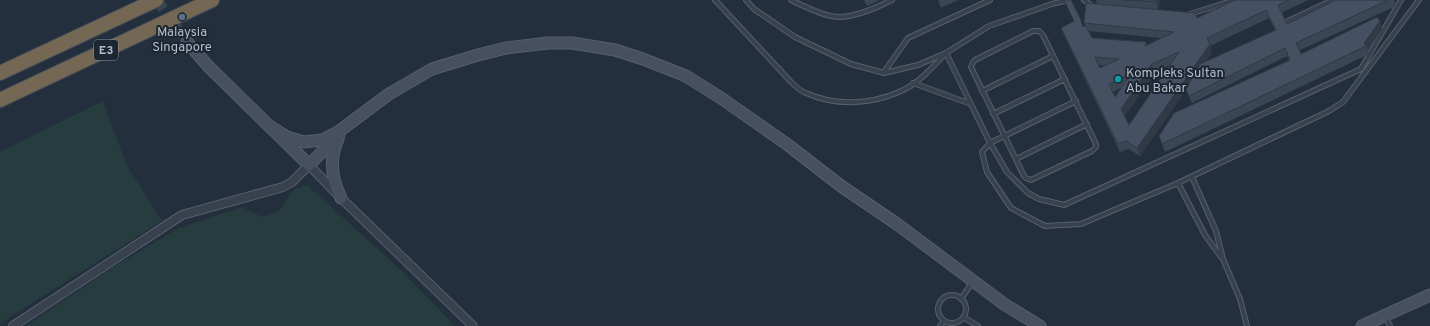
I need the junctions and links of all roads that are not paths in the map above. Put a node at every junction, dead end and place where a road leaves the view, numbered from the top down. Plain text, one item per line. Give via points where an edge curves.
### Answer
1 (156, 0) edge
2 (212, 0) edge
3 (715, 0) edge
4 (746, 0) edge
5 (791, 0) edge
6 (892, 0) edge
7 (990, 0) edge
8 (1084, 0) edge
9 (1235, 0) edge
10 (1333, 0) edge
11 (1401, 0) edge
12 (1419, 0) edge
13 (1064, 1) edge
14 (1095, 8) edge
15 (1188, 14) edge
16 (1288, 21) dead end
17 (186, 42) tunnel mouth
18 (946, 53) junction
19 (1053, 56) junction
20 (0, 73) edge
21 (884, 73) junction
22 (1065, 79) junction
23 (913, 83) junction
24 (982, 91) junction
25 (0, 100) edge
26 (1076, 101) junction
27 (971, 104) junction
28 (993, 114) junction
29 (354, 121) junction
30 (1087, 124) junction
31 (271, 127) junction
32 (340, 134) junction
33 (1004, 136) junction
34 (990, 143) junction
35 (1016, 159) junction
36 (309, 165) junction
37 (1192, 177) junction
38 (1178, 183) junction
39 (341, 198) junction
40 (1223, 258) junction
41 (973, 281) junction
42 (1430, 295) edge
43 (961, 299) junction
44 (1386, 316) junction
45 (963, 317) junction
46 (944, 320) junction
47 (13, 326) edge
48 (473, 326) edge
49 (940, 326) edge
50 (978, 326) edge
51 (1040, 326) edge
52 (1247, 326) edge
53 (1362, 326) edge
54 (1390, 326) edge

1 - 20 highway, E3
2 - 25 highway, E3
3 - 23 lane via 804,93 833,102 864,102 900,92
4 - 21 lane via 754,9 795,37 851,64
5 - 6 lane via 814,11 841,17 872,10
7 - 21 lane via 908,38
8 - 14 lane
9 - 15 lane
10 - 16 lane
11 - 34 lane via 1361,69 1064,205 1039,199 1028,193 1007,172
12 - 37 lane via 1344,102
13 - 18 lane via 989,26
17 - 31 street
18 - 21 lane via 918,65
18 - 23 lane
18 - 27 lane
19 - 22 lane
19 - 24 lane
19 - 24 lane via 1042,32 1036,31 995,50 972,64 972,70
22 - 26 lane
22 - 28 lane
23 - 27 lane
24 - 28 lane
26 - 30 lane
26 - 33 lane
27 - 34 lane
28 - 33 lane
29 - 31 street via 322,140 304,142 287,137
29 - 32 street
29 - 41 street via 389,94 432,69 478,55 506,48 548,43 572,43 615,50 686,76 721,98
30 - 35 lane
30 - 35 lane via 1096,147 1034,180 1026,178
31 - 36 street
32 - 36 street
32 - 39 street via 334,147 332,166 335,186
33 - 34 lane
33 - 35 lane
34 - 38 lane via 982,152 987,172 1011,208 1045,226 1081,224
36 - 39 street
36 - 47 street via 283,187 182,215
37 - 38 lane
37 - 40 lane via 1216,231
38 - 40 lane via 1206,235
39 - 48 street
40 - 52 lane via 1240,299
41 - 43 lane
41 - 51 street
42 - 44 street
43 - 45 lane via 965,307
43 - 46 lane via 949,296 941,301 938,307
44 - 53 street
44 - 54 lane
45 - 46 lane via 954,322
45 - 50 lane
46 - 49 lane

